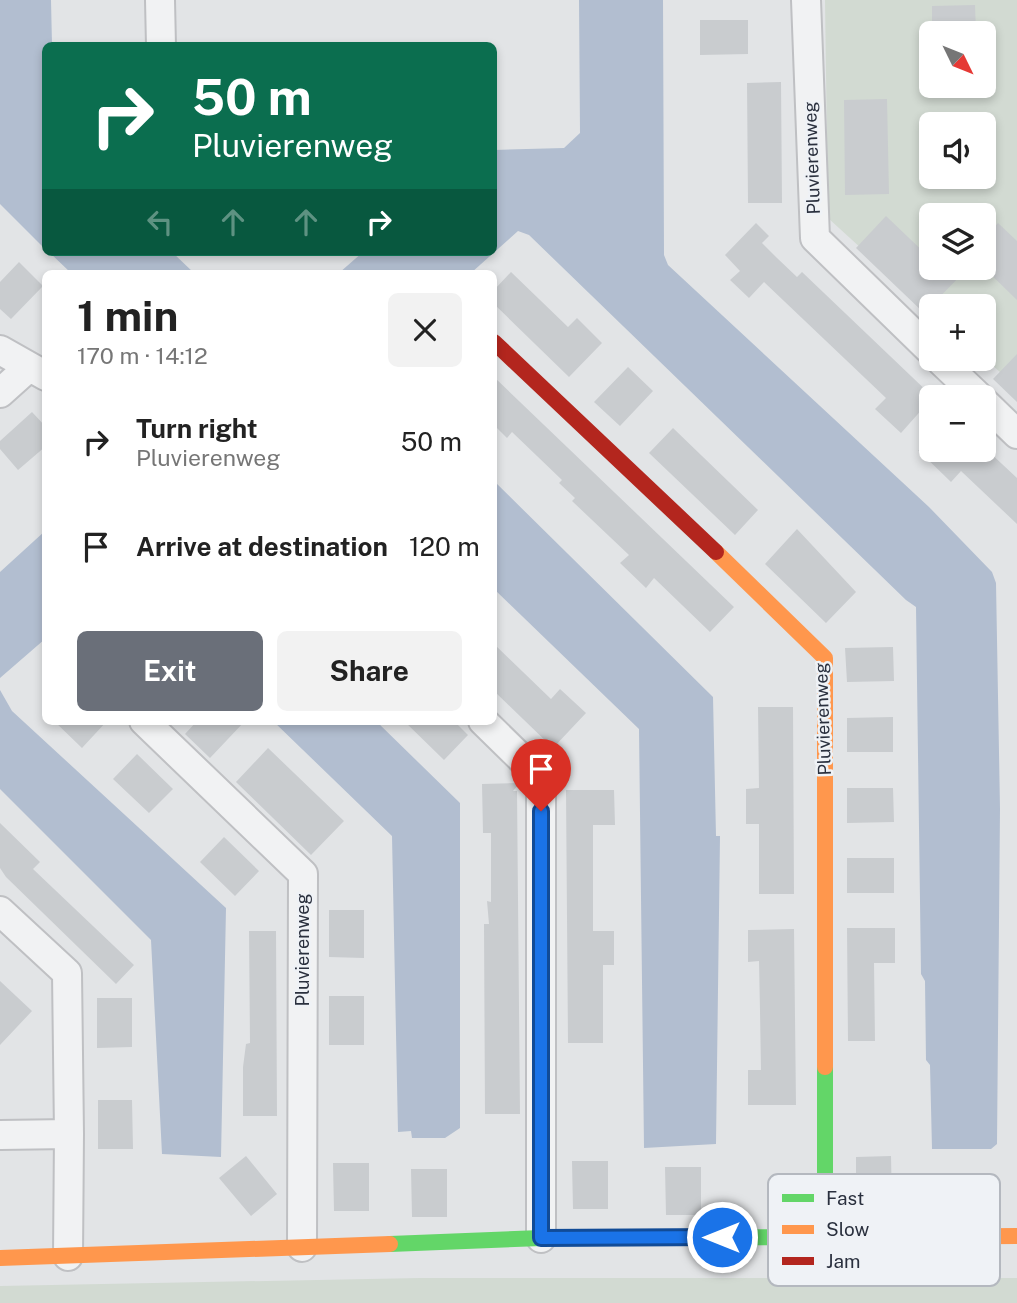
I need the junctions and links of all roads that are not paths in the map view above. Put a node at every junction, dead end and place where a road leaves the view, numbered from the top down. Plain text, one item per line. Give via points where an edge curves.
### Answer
1 (160, 0) edge
2 (806, 0) edge
3 (161, 42) edge
4 (919, 339) edge
5 (497, 345) edge
6 (0, 350) edge
7 (37, 371) edge
8 (952, 371) edge
9 (966, 385) edge
10 (0, 393) edge
11 (996, 413) edge
12 (1017, 434) edge
13 (148, 725) edge
14 (487, 725) edge
15 (0, 911) edge
16 (69, 1134) junction
17 (0, 1135) edge
18 (825, 1174) edge
19 (768, 1237) edge
20 (541, 1238) junction
21 (302, 1247) junction
22 (68, 1256) junction
23 (0, 1258) edge

1 - 3 street
2 - 4 street, Pluvierenweg via 815,238
5 - 18 street, Pluvierenweg via 825,658
6 - 7 street
7 - 10 street
8 - 9 street
11 - 12 street
13 - 21 street, Pluvierenweg via 303,874
14 - 20 street via 533,770 541,785
15 - 16 street via 67,973
16 - 17 street
16 - 22 street
19 - 20 street
20 - 21 street
21 - 22 street
22 - 23 street

